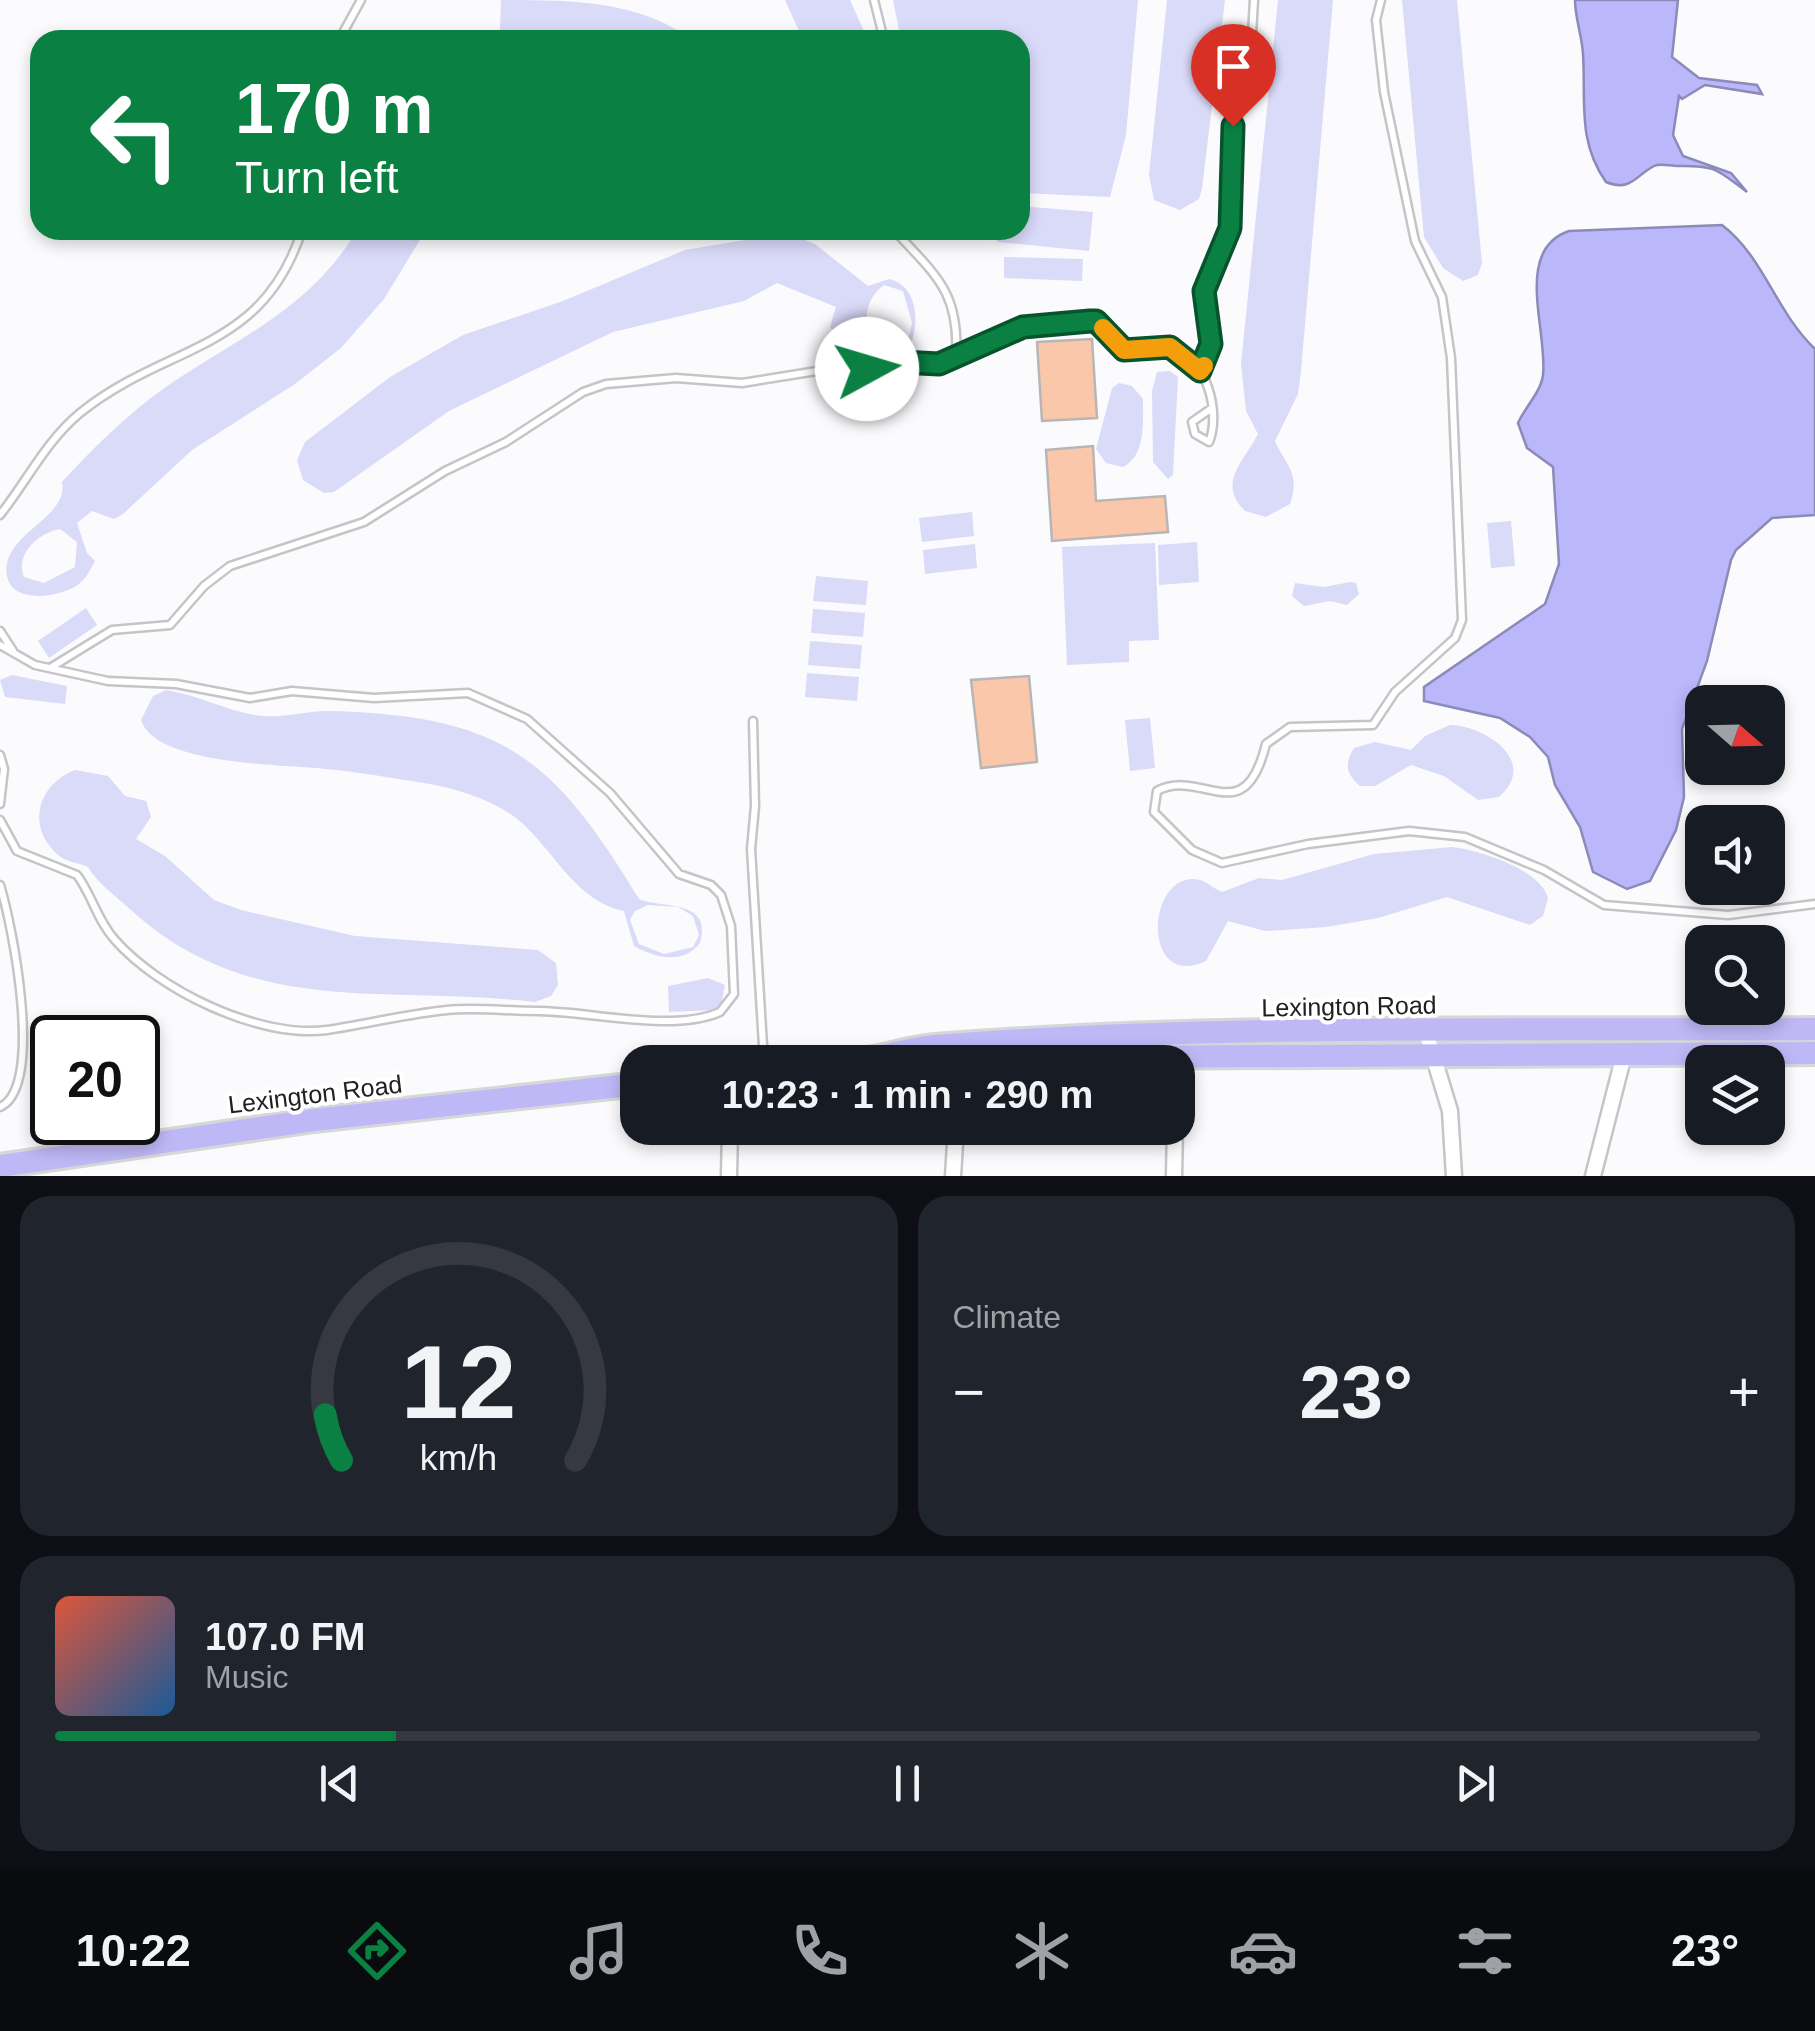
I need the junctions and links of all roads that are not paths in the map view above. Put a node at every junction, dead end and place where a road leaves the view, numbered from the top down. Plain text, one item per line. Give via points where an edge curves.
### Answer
1 (361, 0) edge
2 (874, 0) edge
3 (1254, 0) edge
4 (1381, 0) edge
5 (345, 30) edge
6 (882, 30) edge
7 (298, 240) edge
8 (905, 240) edge
9 (956, 358) junction
10 (1200, 371) junction
11 (1212, 408) junction
12 (0, 515) edge
13 (0, 631) edge
14 (0, 645) edge
15 (18, 656) junction
16 (50, 669) junction
17 (752, 720) dead end
18 (0, 755) edge
19 (0, 804) edge
20 (0, 820) edge
21 (0, 886) edge
22 (1815, 904) edge
23 (1815, 1030) edge
24 (1426, 1032) junction
25 (1627, 1042) junction
26 (763, 1045) edge
27 (1195, 1050) edge
28 (1195, 1051) edge
29 (1815, 1052) edge
30 (1434, 1055) junction
31 (620, 1086) edge
32 (0, 1107) edge
33 (730, 1145) edge
34 (955, 1145) edge
35 (1175, 1145) edge
36 (0, 1166) edge
37 (729, 1176) edge
38 (952, 1176) edge
39 (1174, 1176) edge
40 (1454, 1176) edge
41 (1593, 1176) edge

1 - 5 lane
2 - 6 lane
3 - 10 lane via 1250,68 1230,150 1230,228 1204,291 1211,344
4 - 22 lane via 1376,20 1384,92 1415,241 1442,297 1451,358 1462,620 1455,638 1395,692 1373,725 1290,727 1266,744 1260,770 1246,786 1220,794 1170,784 1156,791 1154,812 1192,850 1222,863 1409,831 1465,837 1544,870 1604,905 1728,915
7 - 12 lane via 258,310 229,333 166,359 83,410
8 - 9 lane via 948,292
9 - 10 lane via 1023,327 1096,321 1124,350 1170,347
9 - 16 lane via 742,384 676,378 606,384 364,522 230,566 170,625 112,630
10 - 11 lane
11 - 11 lane via 1214,421 1209,442 1194,434 1192,422
13 - 15 lane
14 - 15 lane
15 - 16 lane
16 - 20 lane via 250,698 292,691 374,698 468,693 527,719 610,793 680,874 721,894 734,994 720,1012 688,1018 448,1010 324,1030 262,1022 207,1004 146,969 96,916 77,875 17,851
17 - 26 lane via 751,848
18 - 19 lane
21 - 32 lane via 18,952 21,1029 19,1075 11,1099
23 - 25 main road, Lexington Road
24 - 25 main road, Lexington Road
24 - 27 main road, Lexington Road
24 - 30 street
25 - 29 main road, Lexington Road
25 - 30 main road, Lexington Road
25 - 41 street
28 - 30 main road, Lexington Road
30 - 40 street via 1450,1110
31 - 36 main road, Lexington Road via 331,1118
33 - 37 street
34 - 38 street
35 - 39 street

